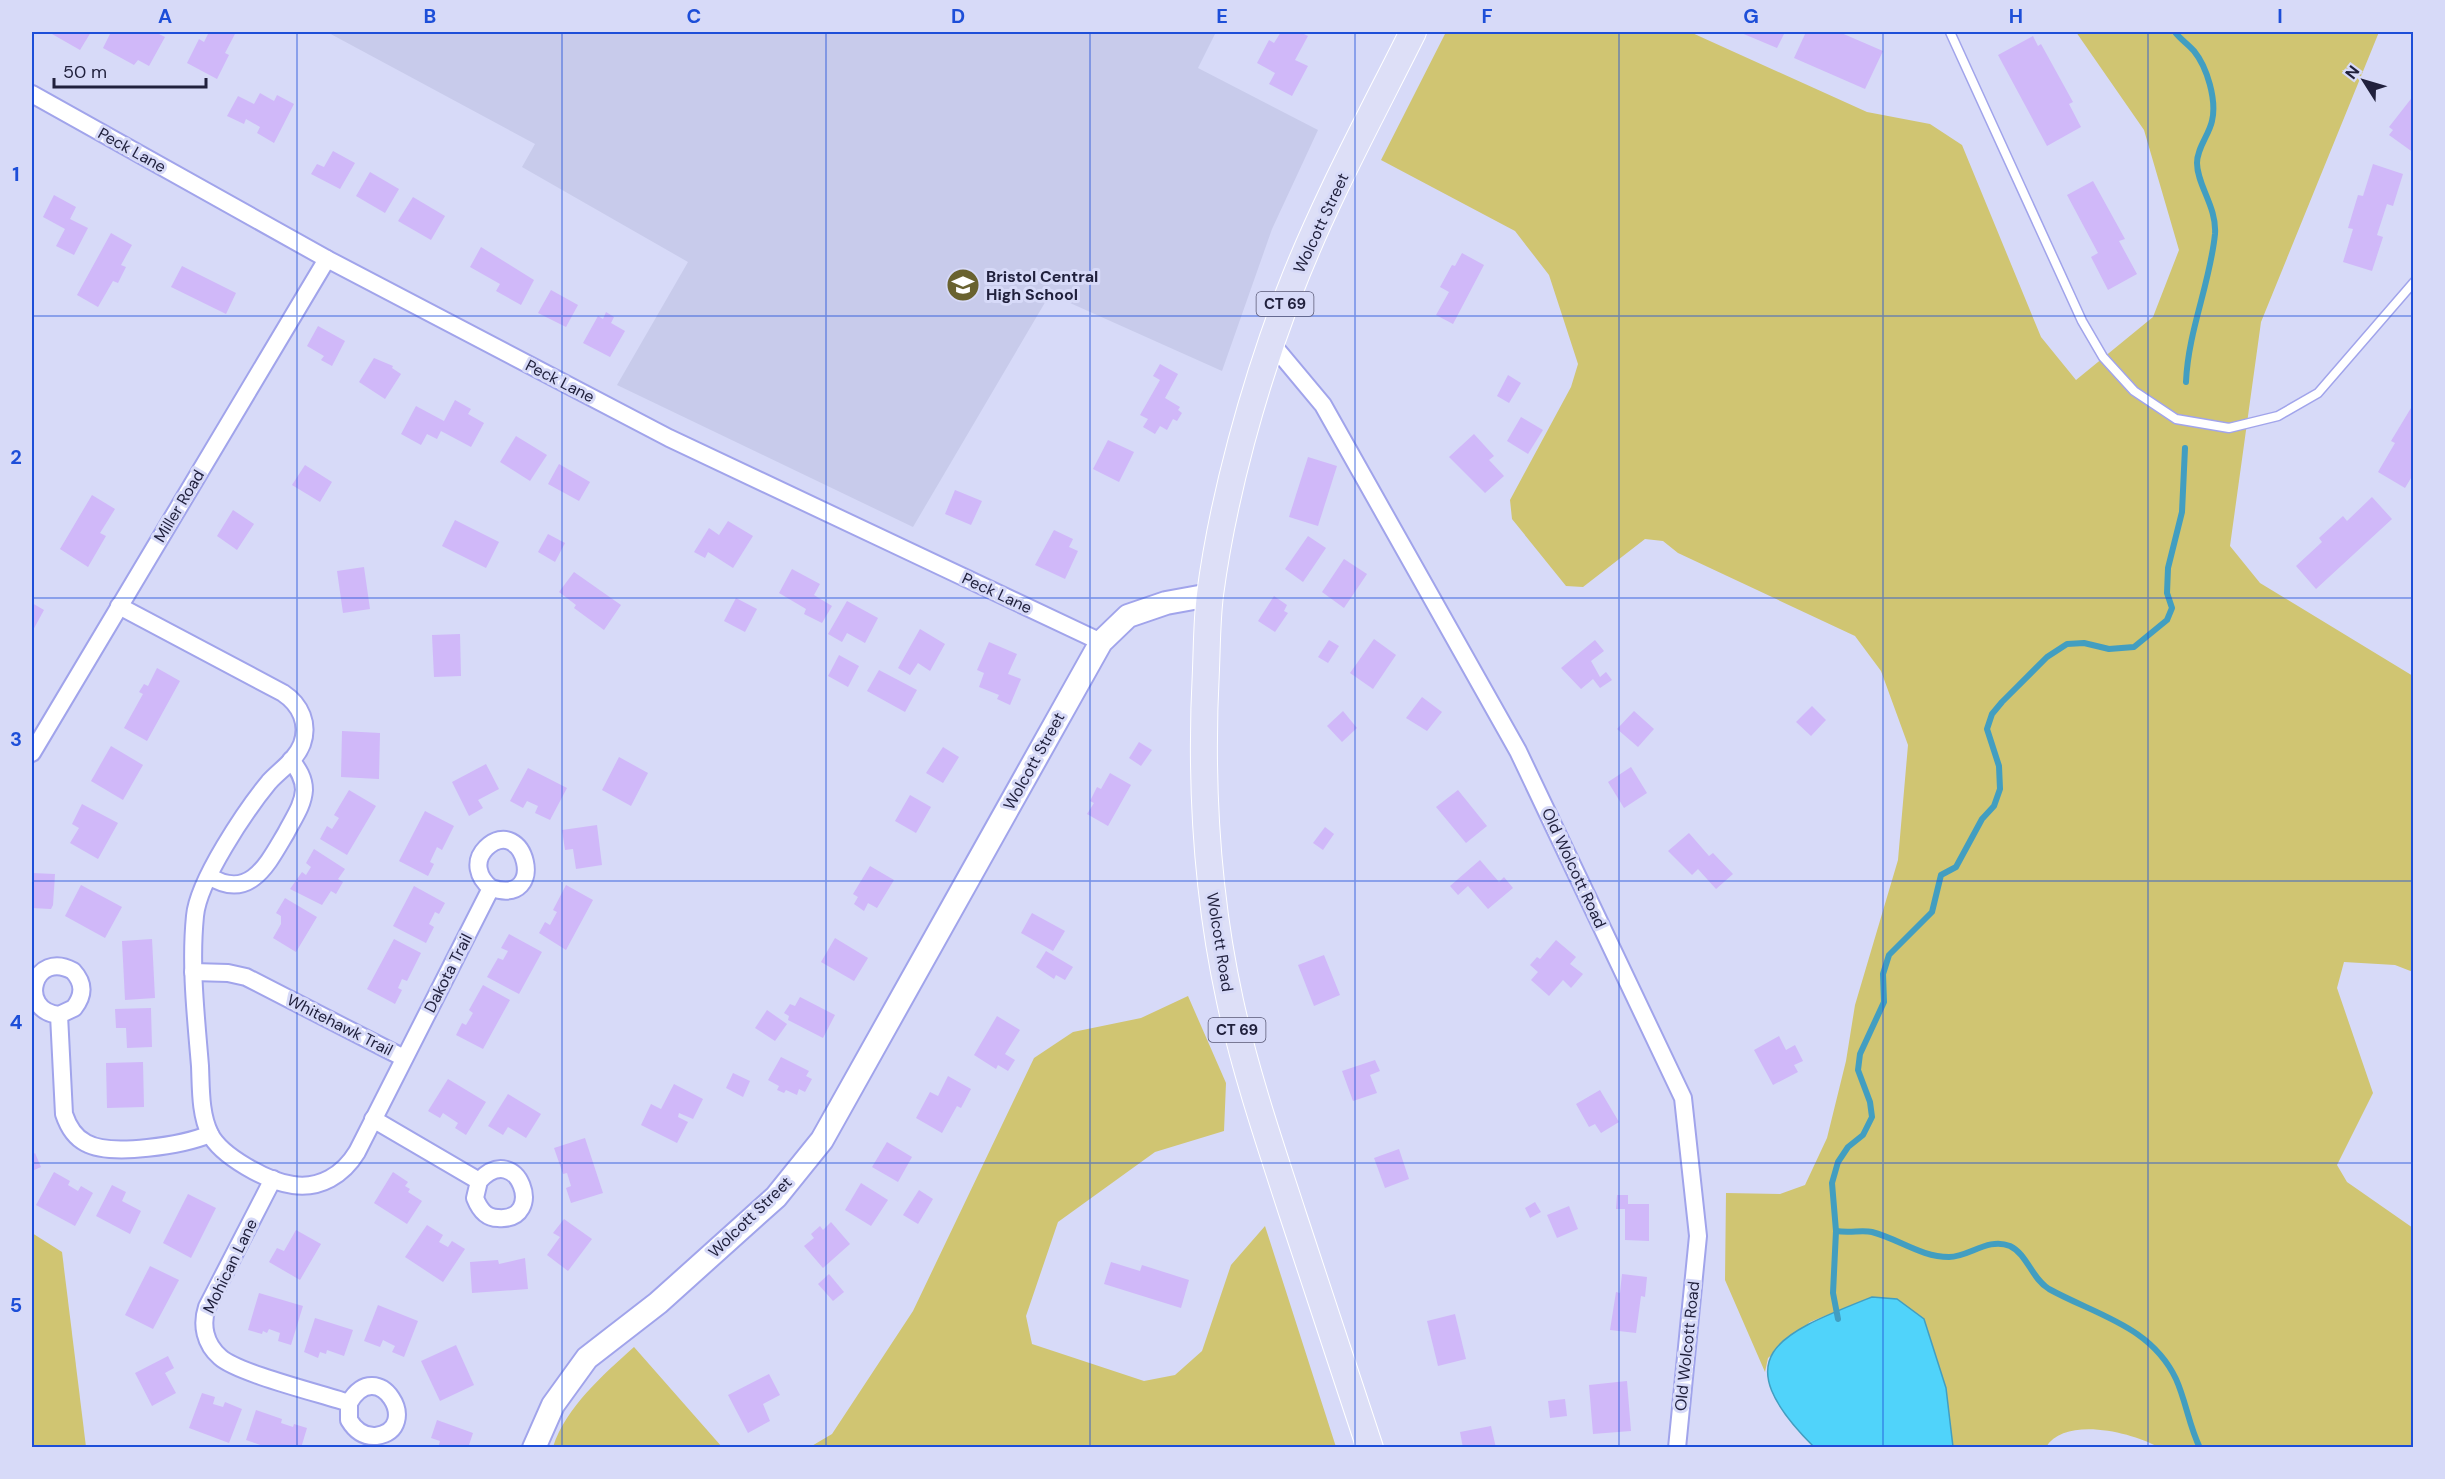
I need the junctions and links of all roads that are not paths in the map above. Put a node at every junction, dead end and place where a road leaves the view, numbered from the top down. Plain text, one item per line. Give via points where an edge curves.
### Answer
1 (1413, 32) edge
2 (1950, 32) edge
3 (32, 94) edge
4 (327, 259) junction
5 (2414, 282) edge
6 (1272, 344) junction
7 (1210, 595) junction
8 (119, 606) junction
9 (1101, 642) junction
10 (32, 753) edge
11 (291, 760) junction
12 (209, 876) junction
13 (491, 888) dead end
14 (193, 972) junction
15 (59, 1015) dead end
16 (404, 1058) junction
17 (373, 1119) junction
18 (210, 1134) junction
19 (273, 1179) junction
20 (479, 1181) dead end
21 (349, 1403) dead end
22 (534, 1448) edge
23 (1370, 1448) edge
24 (1677, 1448) edge

1 - 6 main road, Wolcott Street / CT 69 via 1313,238
2 - 5 lane via 2082,321 2103,357 2134,391 2176,419 2229,428 2278,416 2318,393
3 - 4 street, Peck Lane
4 - 8 street, Miller Road
4 - 9 street, Peck Lane via 679,443
6 - 7 main road, Wolcott Street / CT 69 via 1245,431
6 - 24 street, Old Wolcott Road via 1323,405 1518,751 1683,1098 1698,1236
7 - 9 main road, Wolcott Street via 1166,603 1128,616
7 - 23 main road, Wolcott Road / CT 69 via 1202,743 1204,826 1214,919 1248,1076
8 - 10 street, Miller Road
8 - 11 street, Whitehawk Trail via 294,702 303,719 304,733
9 - 22 main road, Wolcott Street via 822,1140 776,1197 658,1303 588,1358 553,1405
11 - 12 street, Whitehawk Trail via 258,795
11 - 12 street via 302,777 303,797 265,868 249,881 236,884
12 - 14 street, Whitehawk Trail via 196,903
13 - 16 street, Dakota Trail
14 - 16 street, Whitehawk Trail via 246,977
14 - 18 street, Whitehawk Trail via 203,1114
15 - 18 street via 64,1114 80,1140 109,1149 175,1145
16 - 17 street, Whitehawk Trail
17 - 19 street, Whitehawk Trail via 352,1161 329,1180 301,1186
17 - 20 street
18 - 19 street, Whitehawk Trail via 228,1155
19 - 21 street, Mohican Lane via 207,1307 206,1337 213,1351 232,1365

